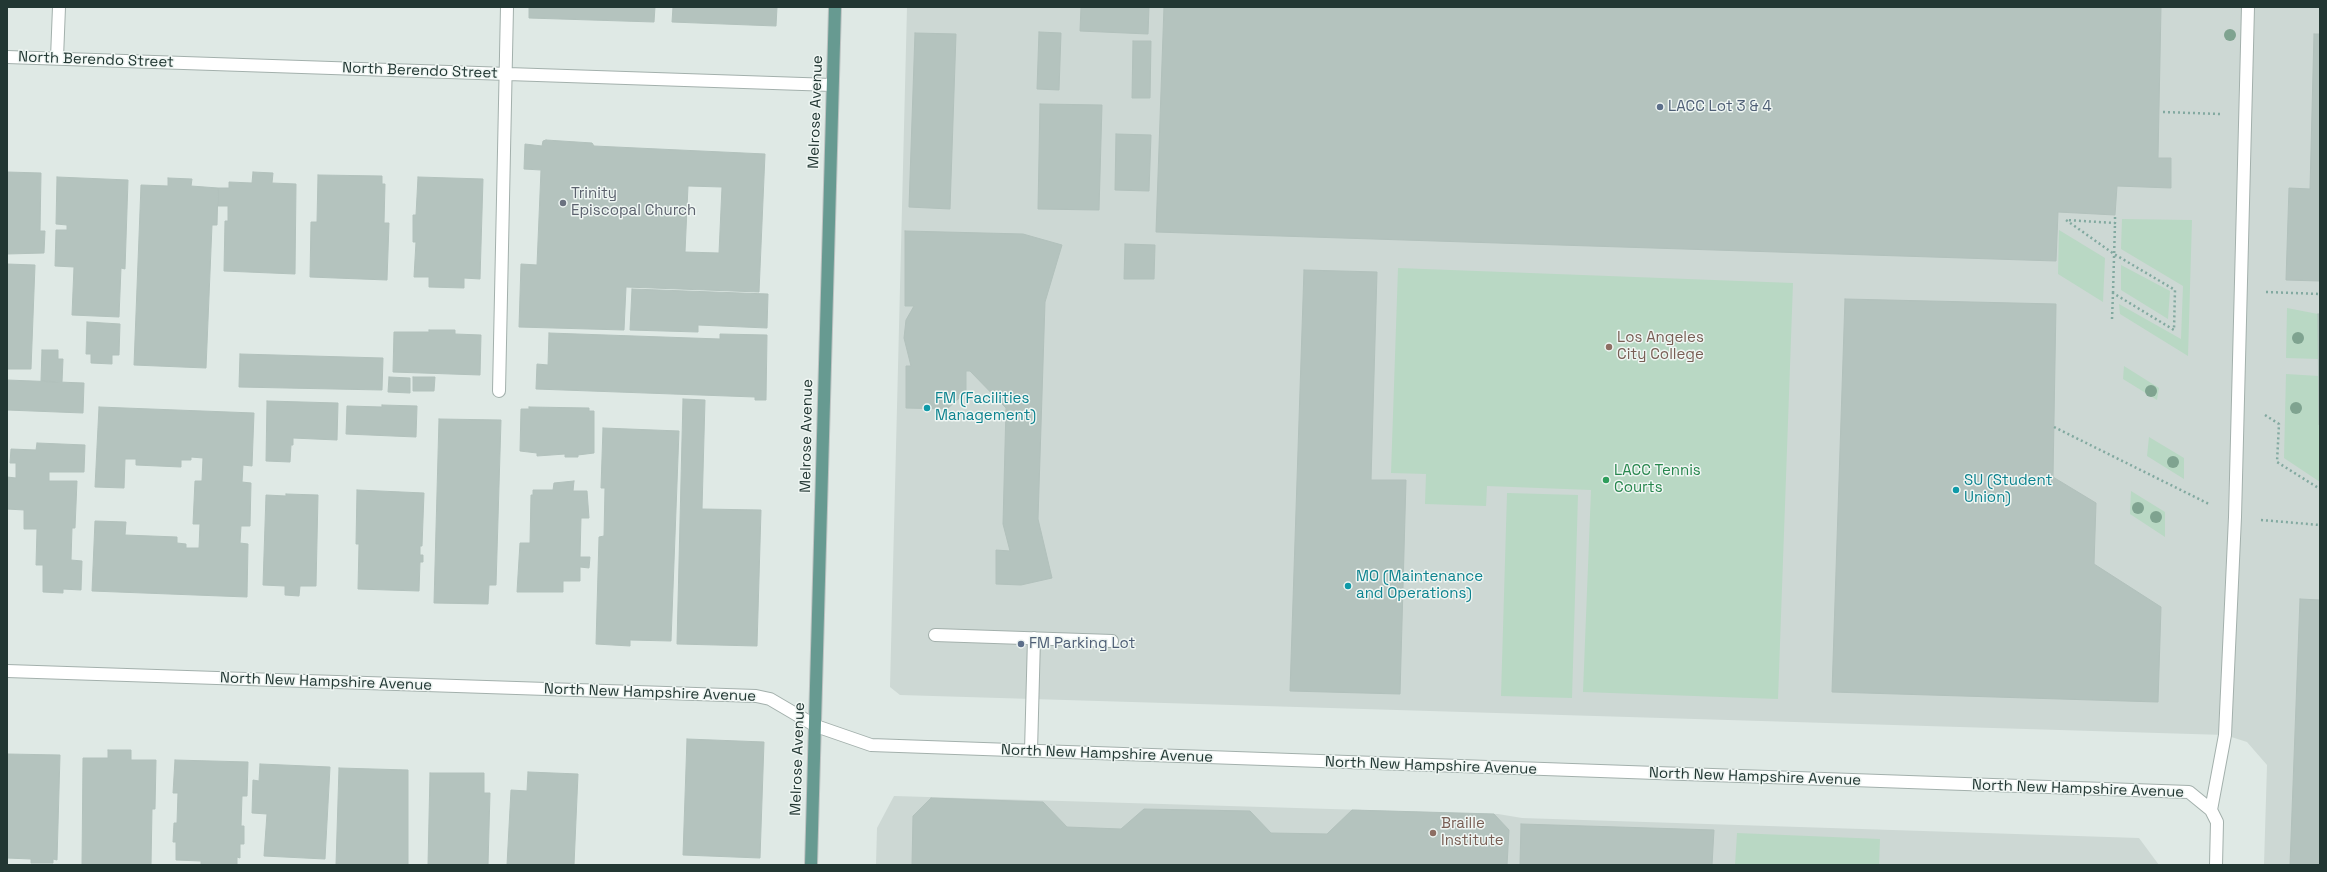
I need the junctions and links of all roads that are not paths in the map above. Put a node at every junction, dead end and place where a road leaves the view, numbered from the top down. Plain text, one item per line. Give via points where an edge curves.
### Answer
1 (59, 7) edge
2 (507, 7) edge
3 (835, 7) edge
4 (2248, 7) edge
5 (7, 56) edge
6 (57, 58) junction
7 (507, 74) junction
8 (832, 85) junction
9 (499, 391) dead end
10 (935, 635) dead end
11 (1034, 638) junction
12 (1112, 641) dead end
13 (7, 671) edge
14 (816, 726) junction
15 (1031, 751) junction
16 (2211, 810) junction
17 (811, 865) edge
18 (2216, 865) edge

1 - 6 street
2 - 7 street
3 - 8 main road, Melrose Avenue
4 - 16 street via 2235,517 2225,735
5 - 6 street, North Berendo Street
6 - 7 street, North Berendo Street
7 - 8 street, North Berendo Street
7 - 9 street
8 - 14 main road, Melrose Avenue
10 - 11 street
11 - 12 street
11 - 15 street
13 - 14 street, North New Hampshire Avenue via 756,696 770,699
14 - 15 street, North New Hampshire Avenue via 871,745
14 - 17 main road, Melrose Avenue
15 - 16 street, North New Hampshire Avenue via 2190,792
16 - 18 street via 2217,822

